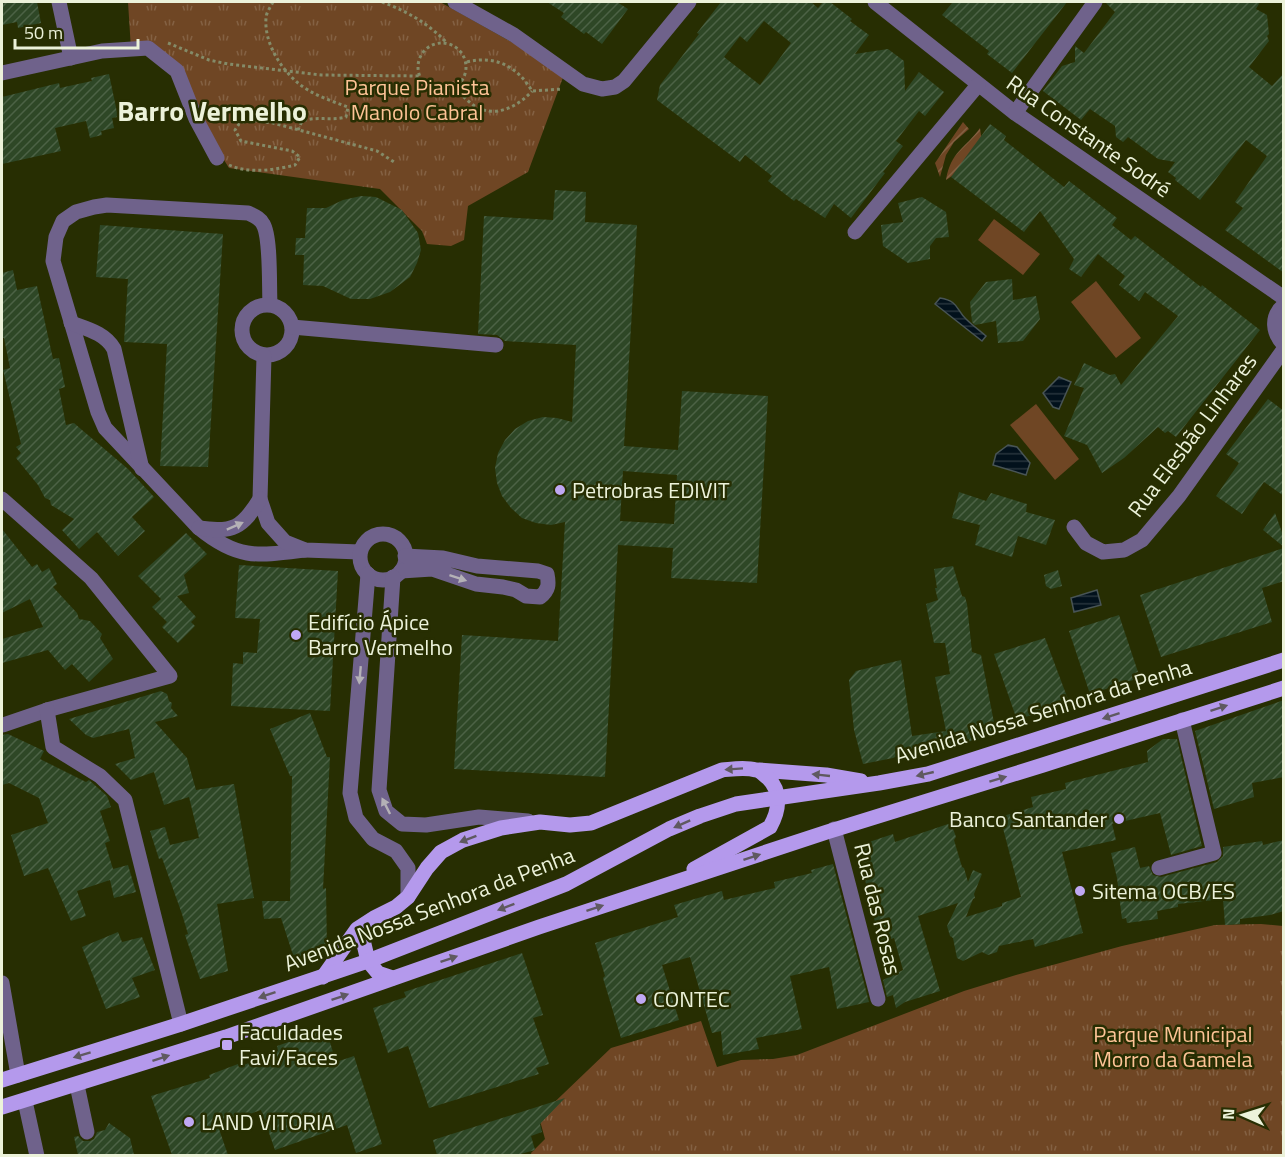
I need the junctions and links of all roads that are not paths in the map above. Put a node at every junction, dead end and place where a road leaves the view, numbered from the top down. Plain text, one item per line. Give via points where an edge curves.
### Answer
1 (59, 2) edge
2 (455, 2) edge
3 (689, 2) edge
4 (875, 2) edge
5 (1095, 2) edge
6 (71, 58) junction
7 (2, 73) edge
8 (978, 85) junction
9 (1015, 113) junction
10 (217, 158) road end
11 (855, 232) dead end
12 (1284, 298) edge
13 (270, 304) junction
14 (1284, 305) edge
15 (71, 323) junction
16 (292, 327) junction
17 (496, 345) dead end
18 (1284, 347) edge
19 (264, 356) junction
20 (142, 469) junction
21 (2, 499) edge
22 (260, 499) junction
23 (1074, 527) dead end
24 (199, 528) junction
25 (305, 550) junction
26 (360, 552) junction
27 (400, 568) junction
28 (368, 574) junction
29 (1284, 660) edge
30 (1284, 688) edge
31 (47, 710) junction
32 (1182, 720) junction
33 (3, 725) edge
34 (759, 770) junction
35 (879, 783) junction
36 (778, 797) junction
37 (540, 822) junction
38 (834, 830) junction
39 (1160, 868) dead end
40 (662, 886) junction
41 (408, 897) junction
42 (374, 918) junction
43 (368, 961) junction
44 (323, 977) junction
45 (393, 978) junction
46 (2, 983) edge
47 (878, 999) dead end
48 (181, 1024) junction
49 (18, 1075) junction
50 (2, 1080) edge
51 (77, 1085) junction
52 (25, 1101) junction
53 (2, 1107) edge
54 (87, 1132) dead end
55 (38, 1155) edge

1 - 6 street
2 - 3 street via 514,35 584,84 602,89 624,81
4 - 8 street, Rua Constante Sodré
5 - 9 street
6 - 7 street
6 - 10 street via 148,48 177,71
8 - 9 street, Rua Constante Sodré
8 - 11 street
9 - 12 street, Rua Constante Sodré
13 - 15 street via 267,236 263,223 256,217 248,213 107,205 76,212 63,221 56,237 53,261
13 - 16 street via 285,312
13 - 19 street via 251,310 241,327 247,346
14 - 18 street via 1274,323 1276,336
15 - 20 street via 105,428
15 - 20 street via 101,335 114,349
16 - 17 street
16 - 19 street via 285,348
18 - 23 street, Rua Elesbão Linhares via 1179,496 1142,540 1124,550 1103,552 1086,543
19 - 22 street
20 - 24 street
21 - 31 street via 91,578 170,676
24 -> 22 street via 219,531 240,525
22 - 25 street via 275,532 285,542
24 - 25 street via 216,542 247,554
25 - 26 street
26 - 27 street via 373,536 393,536 400,542
26 - 28 street via 362,568
27 -> 27 street via 432,569 476,584 516,590 526,596 540,597 549,583 547,574 538,571 477,566 443,558
27 - 28 street via 385,580
37 -> 27 street via 479,817 426,825 402,824 386,811 379,790
28 -> 41 street via 350,793 356,818 373,839 396,851 408,867
29 -> 35 main road, Avenida Nossa Senhora da Penha via 928,774
32 -> 30 main road
31 - 33 street
31 - 48 street via 53,747 100,776 124,800
38 -> 32 main road
32 - 39 street via 1214,853
35 -> 34 main road
34 - 36 main road via 772,782
34 -> 37 main road via 722,770 591,823
35 - 36 main road, Avenida Nossa Senhora da Penha
36 - 40 main road via 777,815 770,827
36 -> 43 main road, Avenida Nossa Senhora da Penha via 736,804 700,816 566,884
37 -> 41 main road via 501,828 441,852
40 -> 38 main road
38 - 47 street, Rua das Rosas
45 -> 40 main road
41 - 42 main road
42 - 43 main road via 364,930
42 - 44 main road via 357,929
43 - 44 main road, Avenida Nossa Senhora da Penha
43 - 45 main road via 378,973
44 -> 48 main road, Avenida Nossa Senhora da Penha
51 -> 45 main road
46 - 49 street
48 -> 49 main road, Avenida Nossa Senhora da Penha
49 - 50 main road, Avenida Nossa Senhora da Penha
51 - 52 main road
51 - 54 street
52 - 53 main road
52 - 55 street

